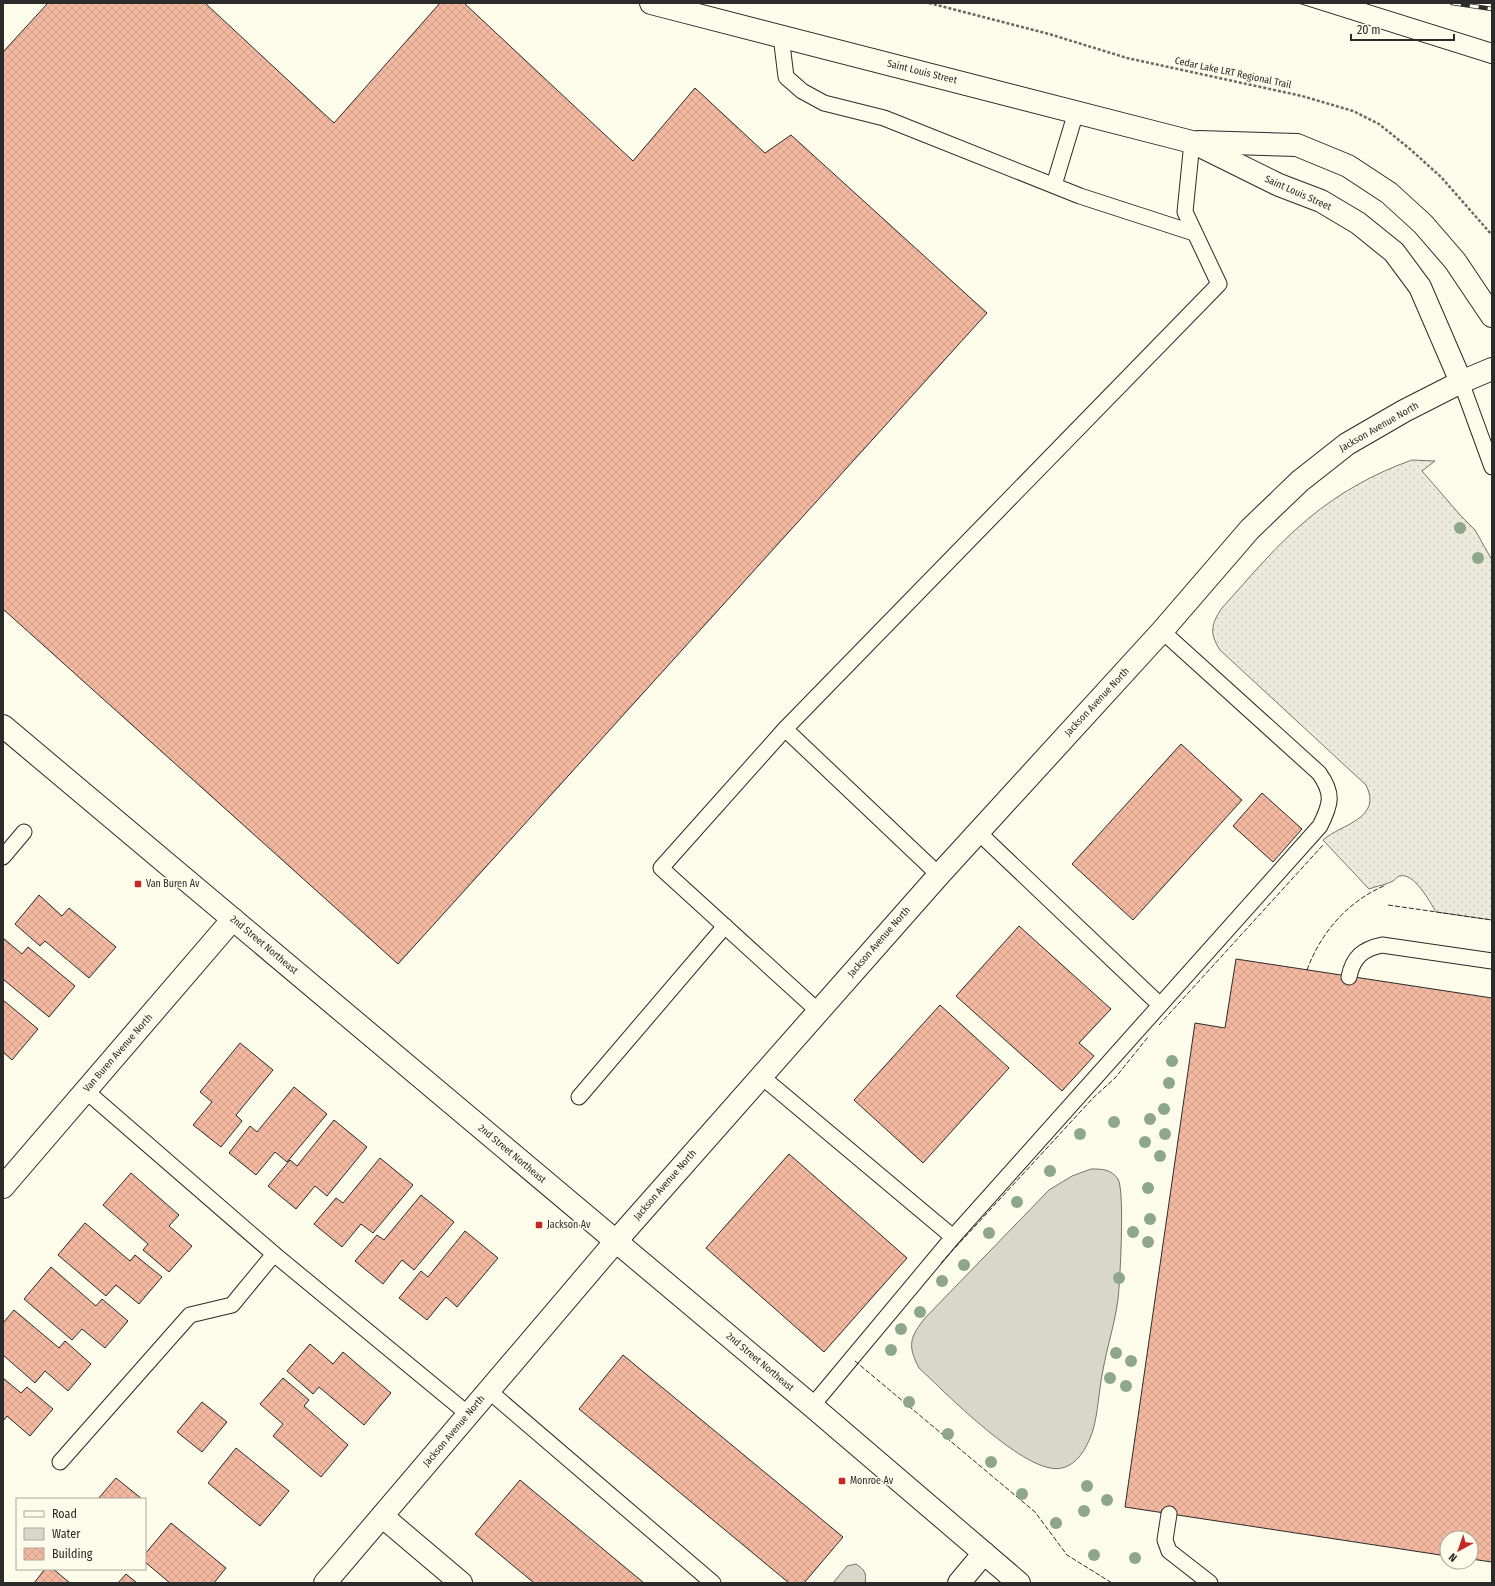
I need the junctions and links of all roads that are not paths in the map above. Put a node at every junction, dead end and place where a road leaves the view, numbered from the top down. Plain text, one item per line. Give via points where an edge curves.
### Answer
1 (651, 3) edge
2 (781, 36) junction
3 (1076, 112) junction
4 (1192, 142) junction
5 (1054, 185) junction
6 (1194, 233) junction
7 (1492, 316) edge
8 (1492, 369) edge
9 (1461, 382) junction
10 (1492, 467) edge
11 (1162, 631) junction
12 (3, 726) edge
13 (785, 730) junction
14 (24, 832) dead end
15 (978, 832) junction
16 (3, 857) edge
17 (939, 874) junction
18 (233, 919) junction
19 (725, 926) junction
20 (1492, 962) edge
21 (1349, 977) dead end
22 (1160, 1005) junction
23 (818, 1011) junction
24 (761, 1076) junction
25 (86, 1091) junction
26 (579, 1096) dead end
27 (3, 1187) edge
28 (953, 1237) junction
29 (616, 1241) junction
30 (274, 1254) junction
31 (489, 1391) junction
32 (812, 1406) junction
33 (468, 1414) junction
34 (60, 1462) dead end
35 (1169, 1514) dead end
36 (382, 1516) junction
37 (984, 1553) junction
38 (325, 1583) edge
39 (460, 1583) edge
40 (713, 1583) edge
41 (959, 1583) edge
42 (1019, 1583) edge
43 (1210, 1583) edge

1 - 2 street, Saint Louis Street
2 - 3 street, Saint Louis Street
2 - 5 lane via 786,77 802,91 824,103 884,118
3 - 4 street, Saint Louis Street
3 - 5 lane
4 - 6 lane via 1185,212
4 - 7 street, Saint Louis Street via 1297,145 1348,166 1389,193 1423,224 1455,261
4 - 9 street, Saint Louis Street via 1280,186 1321,201 1358,223 1394,252 1420,287
5 - 6 lane
6 - 13 lane via 1219,284
8 - 9 street, Jackson Avenue North
9 - 10 lane
9 - 11 street, Jackson Avenue North via 1347,444 1300,481 1250,529
11 - 15 street, Jackson Avenue North
11 - 22 lane via 1319,773 1327,785 1330,799 1320,826
12 - 18 street, 2nd Street Northeast
13 - 17 lane
13 - 19 lane via 661,868
14 - 16 lane
15 - 17 street, Jackson Avenue North
15 - 22 lane
17 - 23 street, Jackson Avenue North
18 - 25 street, Van Buren Avenue North
18 - 29 street, 2nd Street Northeast
19 - 23 lane
19 - 26 lane
20 - 21 lane via 1382,945 1371,947 1361,954 1350,969
22 - 28 lane
23 - 24 street, Jackson Avenue North
24 - 28 lane
24 - 29 street, Jackson Avenue North
25 - 27 street, Van Buren Avenue North
25 - 30 lane
28 - 32 lane
29 - 31 street, Jackson Avenue North
29 - 32 street, 2nd Street Northeast
30 - 33 lane
30 - 34 lane via 232,1305 190,1315
31 - 33 street, Jackson Avenue North
31 - 40 lane
32 - 37 street, 2nd Street Northeast
33 - 36 street, Jackson Avenue North
35 - 43 lane via 1165,1540 1169,1550
36 - 38 street, Jackson Avenue North
36 - 39 street
37 - 41 street
37 - 42 street, 2nd Street Northeast

